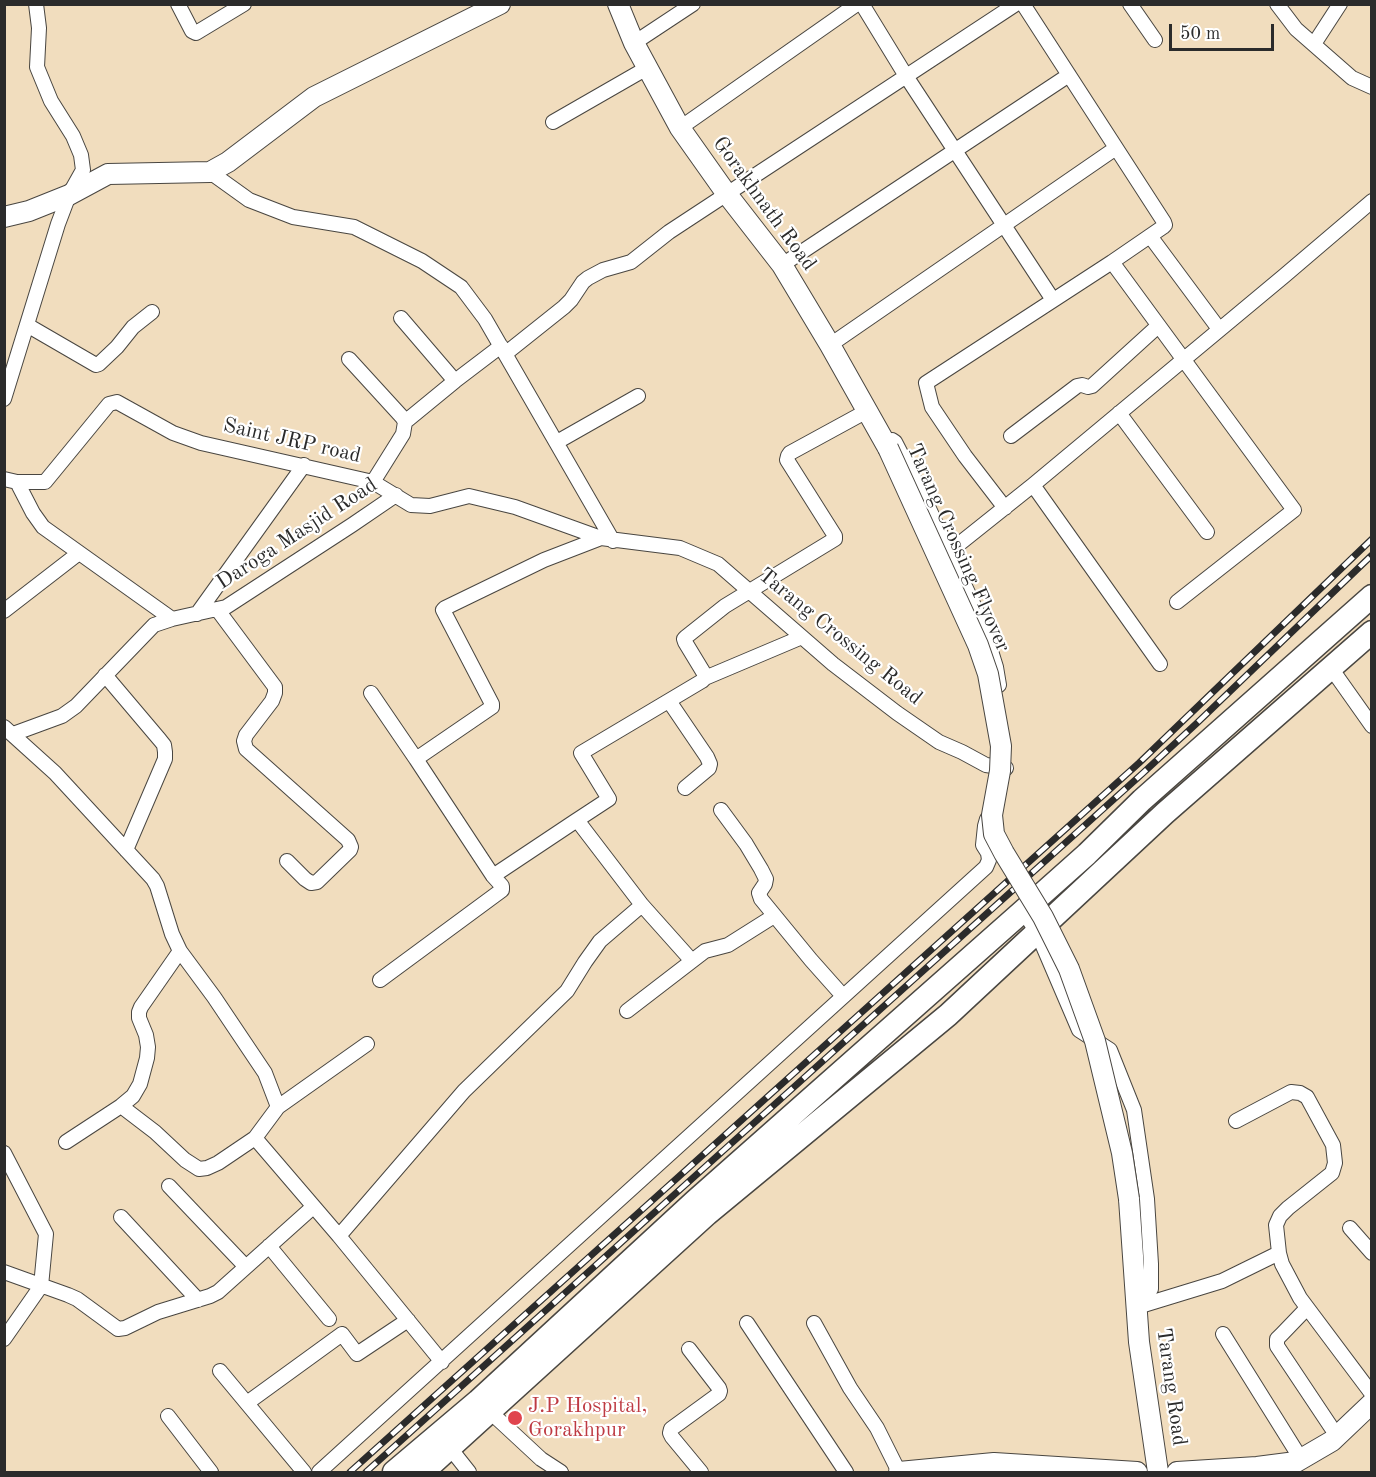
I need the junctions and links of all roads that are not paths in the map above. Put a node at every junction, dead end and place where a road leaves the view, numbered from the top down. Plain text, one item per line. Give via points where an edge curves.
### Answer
1 (36, 4) edge
2 (178, 4) edge
3 (244, 4) edge
4 (500, 4) edge
5 (618, 4) edge
6 (693, 4) edge
7 (857, 4) edge
8 (861, 4) edge
9 (1016, 4) edge
10 (1023, 4) edge
11 (1130, 4) edge
12 (1276, 4) edge
13 (1340, 4) edge
14 (1155, 40) dead end
15 (634, 43) junction
16 (1314, 44) junction
17 (647, 68) junction
18 (1069, 75) junction
19 (906, 76) junction
20 (1371, 87) edge
21 (553, 122) dead end
22 (680, 128) junction
23 (1116, 148) junction
24 (956, 151) junction
25 (210, 172) junction
26 (726, 194) junction
27 (69, 195) junction
28 (1371, 201) edge
29 (4, 217) edge
30 (1004, 225) junction
31 (1150, 236) junction
32 (1112, 262) junction
33 (782, 265) junction
34 (1053, 300) junction
35 (152, 312) dead end
36 (401, 318) dead end
37 (27, 325) junction
38 (1158, 326) junction
39 (1220, 329) junction
40 (830, 345) junction
41 (503, 350) junction
42 (349, 359) dead end
43 (1183, 359) junction
44 (454, 381) junction
45 (638, 396) dead end
46 (4, 399) edge
47 (867, 411) junction
48 (1119, 413) junction
49 (405, 422) junction
50 (877, 429) junction
51 (1011, 436) dead end
52 (557, 442) junction
53 (304, 465) junction
54 (11, 481) edge
55 (373, 482) junction
56 (1033, 485) junction
57 (396, 495) junction
58 (1005, 508) junction
59 (1207, 532) dead end
60 (607, 540) junction
61 (79, 552) junction
62 (949, 552) junction
63 (750, 591) junction
64 (1371, 596) edge
65 (1177, 602) dead end
66 (217, 609) junction
67 (4, 611) edge
68 (197, 614) junction
69 (172, 619) junction
70 (1371, 634) edge
71 (802, 637) junction
72 (1160, 664) dead end
73 (1331, 668) junction
74 (105, 675) junction
75 (705, 678) junction
76 (371, 693) dead end
77 (669, 701) junction
78 (1371, 726) edge
79 (9, 731) edge
80 (416, 759) junction
81 (1006, 768) junction
82 (685, 788) dead end
83 (721, 810) dead end
84 (577, 820) junction
85 (126, 850) junction
86 (287, 861) dead end
87 (493, 876) junction
88 (642, 904) junction
89 (1023, 911) junction
90 (774, 916) junction
91 (1036, 932) junction
92 (180, 951) junction
93 (692, 961) junction
94 (380, 980) dead end
95 (843, 996) junction
96 (627, 1011) dead end
97 (367, 1044) dead end
98 (121, 1106) junction
99 (278, 1107) junction
100 (1236, 1121) dead end
101 (255, 1138) junction
102 (66, 1142) dead end
103 (4, 1153) edge
104 (169, 1186) dead end
105 (313, 1207) junction
106 (121, 1217) dead end
107 (1350, 1228) dead end
108 (339, 1236) junction
109 (269, 1246) junction
110 (1371, 1253) edge
111 (1279, 1254) junction
112 (246, 1267) junction
113 (4, 1272) edge
114 (41, 1286) junction
115 (1136, 1297) junction
116 (198, 1300) junction
117 (1308, 1308) junction
118 (328, 1319) dead end
119 (408, 1320) junction
120 (747, 1323) dead end
121 (814, 1323) dead end
122 (1223, 1334) dead end
123 (4, 1339) edge
124 (689, 1349) dead end
125 (442, 1362) junction
126 (220, 1371) dead end
127 (1371, 1394) edge
128 (1371, 1402) edge
129 (247, 1403) junction
130 (484, 1406) junction
131 (168, 1416) dead end
132 (1337, 1436) junction
133 (450, 1448) junction
134 (1300, 1464) edge
135 (907, 1472) edge
136 (211, 1473) edge
137 (304, 1473) edge
138 (319, 1473) edge
139 (393, 1473) edge
140 (423, 1473) edge
141 (469, 1473) edge
142 (561, 1473) edge
143 (701, 1473) edge
144 (846, 1473) edge
145 (1137, 1473) edge
146 (1158, 1473) edge
147 (1177, 1473) edge

1 - 27 street via 37,67 81,155 83,170
2 - 3 street via 196,33
4 - 25 main road via 314,97
5 - 15 main road, Gorakhnath Road
6 - 15 street
7 - 22 street
8 - 19 street
9 - 19 street
10 - 18 street
11 - 14 street
12 - 16 street
13 - 16 street
15 - 17 main road, Gorakhnath Road
16 - 20 street via 1352,78
17 - 21 street
17 - 22 main road, Gorakhnath Road
18 - 23 street
18 - 24 street
19 - 24 street
19 - 26 street
22 - 26 main road, Gorakhnath Road
23 - 30 street
23 - 31 street via 1164,222
24 - 30 street
24 - 33 street
25 - 27 main road via 108,174
25 - 41 street via 249,200 292,217 354,227 422,261 461,287
26 - 33 main road, Gorakhnath Road
26 - 41 street via 631,262 588,278 571,300
27 - 29 main road via 29,212
27 - 37 street
28 - 39 street
30 - 34 street
30 - 40 street
31 - 32 street
31 - 39 street
32 - 34 street
32 - 38 street
33 - 40 main road, Gorakhnath Road
34 - 58 street via 926,383 932,407
35 - 37 street via 96,365
36 - 44 street
37 - 46 street
38 - 43 street
38 - 51 street via 1092,386 1077,386
39 - 43 street
40 - 47 main road, Gorakhnath Road
41 - 44 street
41 - 52 street
42 - 49 street
43 - 48 street
43 - 65 street via 1294,510
44 - 49 street
45 - 52 street
47 - 50 main road, Gorakhnath Road
47 - 63 street via 788,456 835,539
48 - 56 street
48 - 59 street
49 - 55 street via 403,434
50 - 62 street via 895,442
50 - 115 main road, Tarang Crossing Flyover, bridge via 978,645 987,674 1001,746 992,815 994,834 1069,969 1095,1041 1122,1153
52 - 60 street
53 - 54 street, Saint JRP road via 201,443 113,402 45,482
53 - 55 street, Saint JRP road
53 - 68 street
54 - 61 street via 44,527
55 - 57 street, Saint JRP road
56 - 58 street
56 - 72 street
57 - 60 street, Saint JRP road via 411,505 430,506 469,496 515,507
57 - 66 street, Daroga Masjid Road via 257,588
58 - 62 street
60 - 63 street, Tarang Crossing Road via 680,548 718,564
60 - 80 street via 544,560 443,610 492,707
61 - 67 street
61 - 69 street
62 - 81 street via 983,625 996,667
63 - 71 street, Tarang Crossing Road
63 - 75 street via 684,639
64 - 89 main road
66 - 68 street, Daroga Masjid Road
66 - 86 street via 274,687 272,701 246,735 246,749 351,846 317,882 305,879
68 - 69 street, Daroga Masjid Road
69 - 74 street, Daroga Masjid Road via 154,625
70 - 73 main road
71 - 75 street
71 - 81 street, Tarang Crossing Road via 939,741 986,765
73 - 78 street
73 - 91 main road
74 - 79 street, Daroga Masjid Road via 69,712
74 - 85 street via 164,745 165,752
75 - 77 street
76 - 80 street
77 - 82 street via 710,764
77 - 84 street via 581,753 609,799
79 - 85 street via 56,773
80 - 87 street
81 - 95 street via 985,826 983,845 989,860 986,867
83 - 90 street via 761,869 766,879 759,896
84 - 87 street
84 - 88 street
85 - 92 street via 157,886
87 - 94 street via 502,886 501,892
88 - 93 street
88 - 108 street via 600,941 567,991 464,1091
89 - 91 street
89 - 130 main road via 695,1201
90 - 93 street via 728,945 705,951
90 - 95 street
91 - 115 street via 1079,1030 1110,1050 1134,1110 1147,1199 1151,1264 1151,1289
91 - 130 main road via 948,1015 707,1214
92 - 98 street via 139,1012 147,1058 140,1084
92 - 99 street via 265,1073
93 - 96 street
95 - 125 street
97 - 99 street
98 - 101 street via 199,1169 218,1163
98 - 102 street
99 - 101 street
100 - 111 street via 1291,1092 1300,1093 1307,1096 1333,1145 1332,1173 1280,1216 1276,1225
101 - 105 street
103 - 114 street via 46,1234
104 - 112 street
105 - 108 street
105 - 109 street
106 - 116 street
107 - 110 street
108 - 119 street
109 - 112 street
109 - 118 street
111 - 115 street via 1222,1281
111 - 117 street
112 - 116 street via 218,1292
113 - 114 street
114 - 116 street via 77,1299 118,1329
114 - 123 street
115 - 146 main road, Tarang Road
117 - 127 street
117 - 132 street via 1277,1340 1277,1346
119 - 125 street
119 - 129 street via 357,1354 342,1334
120 - 144 street
121 - 135 street via 850,1388
122 - 134 street
124 - 143 street via 720,1391 670,1433
125 - 138 street
126 - 129 street
128 - 132 main road
129 - 137 street
130 - 133 main road
130 - 139 main road
130 - 142 street
131 - 136 street
132 - 134 main road
133 - 140 main road
133 - 141 street
134 - 147 main road
135 - 145 main road via 994,1463

